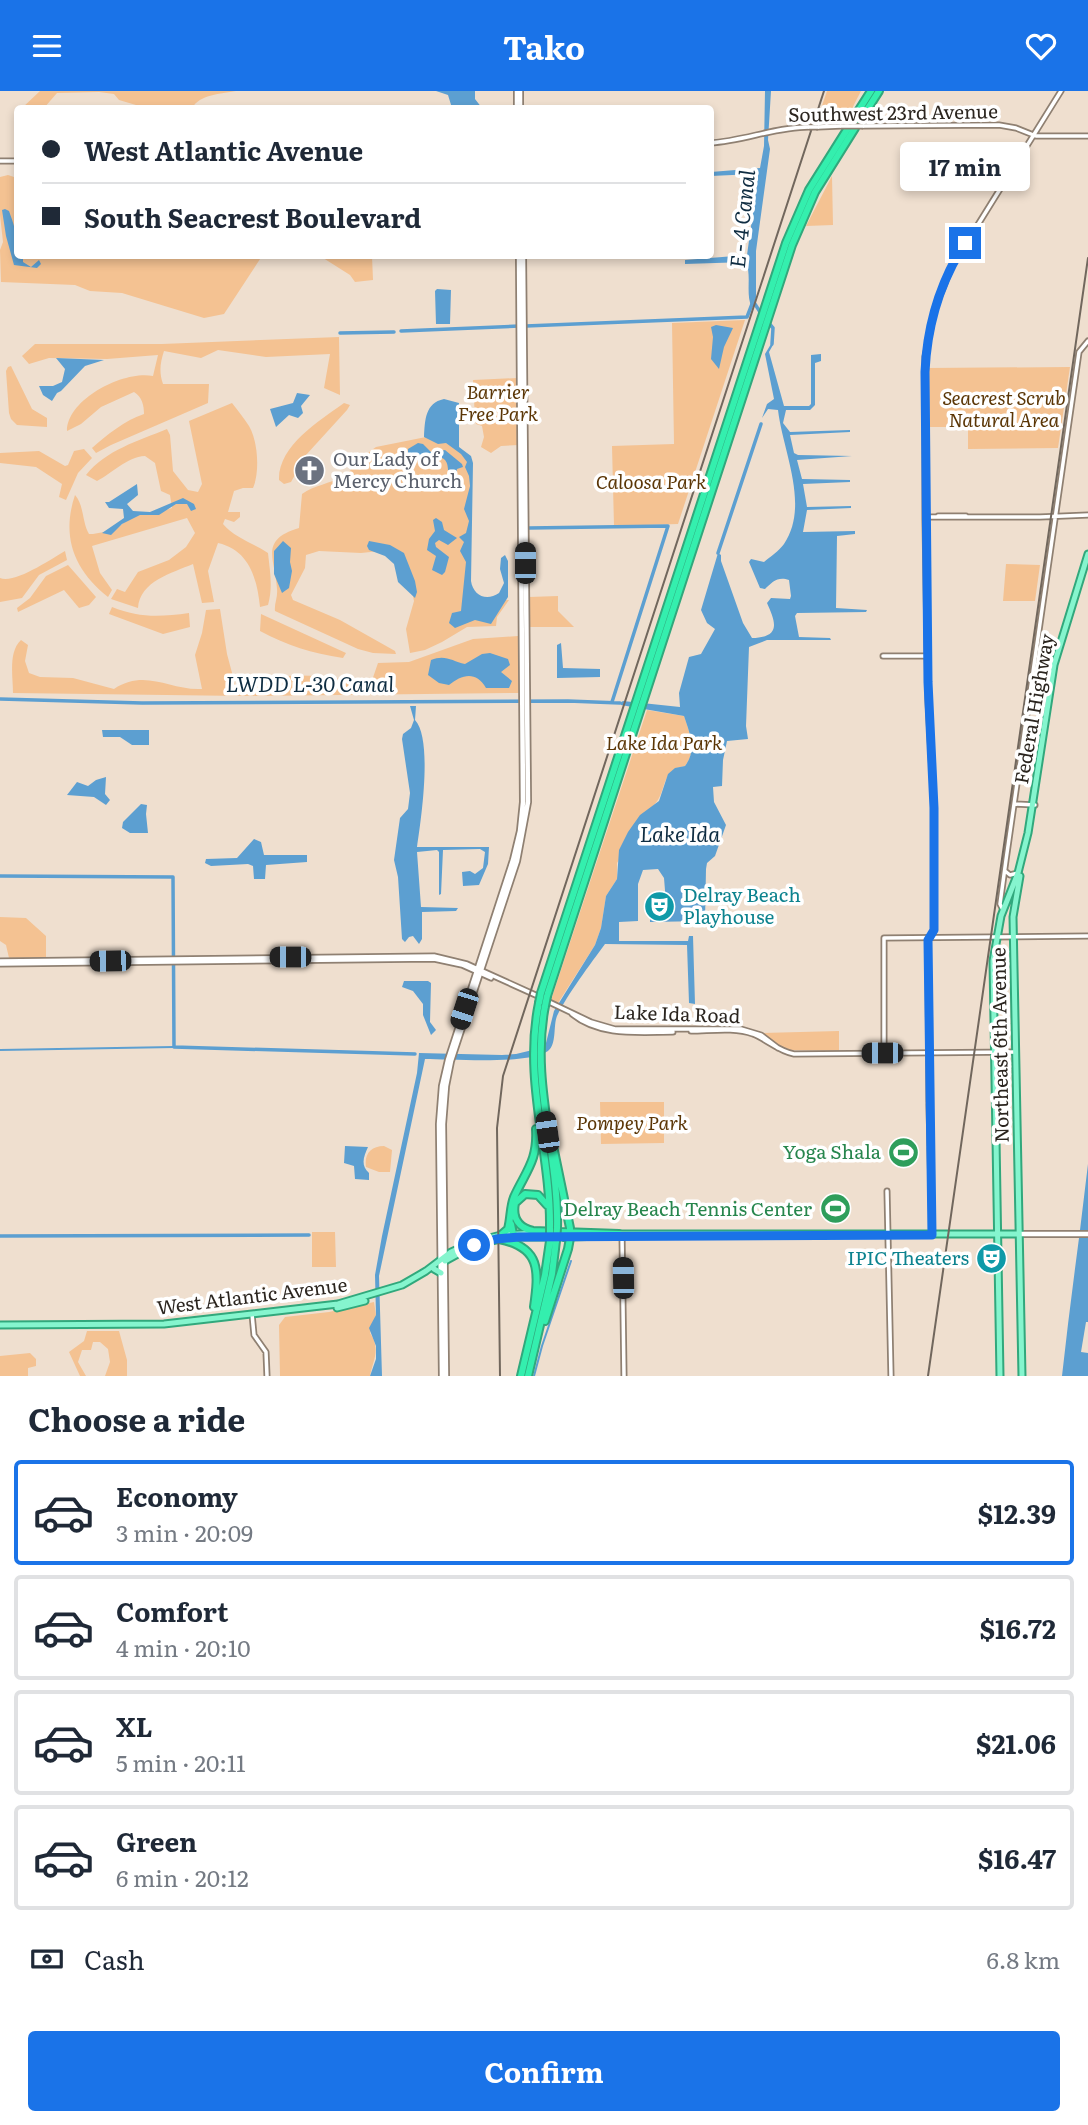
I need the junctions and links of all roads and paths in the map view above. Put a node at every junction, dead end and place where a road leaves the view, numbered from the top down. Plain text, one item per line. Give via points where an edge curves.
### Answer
1 (870, 91) edge
2 (878, 91) edge
3 (1061, 91) edge
4 (852, 126) junction
5 (1034, 136) junction
6 (1088, 136) edge
7 (714, 142) edge
8 (521, 259) edge
9 (1088, 341) edge
10 (1088, 515) edge
11 (926, 517) junction
12 (1056, 517) junction
13 (1086, 563) edge
14 (1062, 645) junction
15 (883, 656) dead end
16 (928, 656) junction
17 (1051, 687) junction
18 (1045, 731) junction
19 (1014, 804) junction
20 (1034, 805) junction
21 (1025, 857) joint
22 (1005, 871) junction
23 (1018, 873) junction
24 (1008, 897) junction
25 (1014, 901) junction
26 (1003, 909) junction
27 (1013, 912) junction
28 (1014, 936) junction
29 (1088, 936) edge
30 (933, 937) junction
31 (994, 937) junction
32 (393, 957) junction
33 (441, 957) junction
34 (434, 959) junction
35 (0, 963) edge
36 (479, 971) junction
37 (544, 1000) junction
38 (994, 1052) junction
39 (1016, 1052) junction
40 (884, 1053) junction
41 (928, 1053) junction
42 (536, 1063) junction
43 (542, 1094) junction
44 (536, 1103) junction
45 (887, 1191) dead end
46 (568, 1215) junction
47 (510, 1219) junction
48 (554, 1228) junction
49 (593, 1231) junction
50 (568, 1234) junction
51 (997, 1234) junction
52 (1020, 1234) junction
53 (1088, 1234) edge
54 (516, 1235) junction
55 (621, 1235) junction
56 (888, 1235) junction
57 (932, 1235) junction
58 (500, 1237) junction
59 (579, 1237) junction
60 (568, 1249) junction
61 (443, 1261) junction
62 (434, 1269) junction
63 (441, 1273) junction
64 (381, 1294) junction
65 (443, 1298) junction
66 (252, 1316) junction
67 (0, 1326) edge
68 (533, 1341) junction
69 (267, 1376) edge
70 (444, 1376) edge
71 (522, 1376) edge
72 (528, 1376) edge
73 (624, 1376) edge
74 (891, 1376) edge
75 (1000, 1376) edge
76 (1022, 1376) edge

1 - 4 highway
2 - 4 highway
3 - 5 street
4 - 5 street, Southwest 23rd Avenue via 1000,125
4 - 7 street, Southwest 23rd Avenue, bridge via 771,130
4 - 37 highway via 800,209
5 - 6 street, Southwest 23rd Avenue
5 - 11 street via 956,258 933,317 925,372
8 - 36 main road via 528,802 515,860
9 - 12 street via 1079,352
10 - 12 street
11 - 12 street
11 - 16 street
12 - 19 street
13 - 14 main road, Federal Highway
13 - 14 main road, Federal Highway
14 - 17 main road, Federal Highway
14 - 17 main road, Federal Highway
15 - 16 street
16 - 30 street
17 - 18 main road, Federal Highway
17 - 18 main road, Federal Highway
18 - 20 main road, Federal Highway
19 - 20 street
19 - 22 street
20 - 21 main road, Federal Highway
20 - 23 main road, Federal Highway
21 - 25 main road, Northeast 6th Avenue
22 - 23 street
22 - 26 street
23 - 24 main road, Federal Highway
24 - 25 main road via 1009,903
24 - 26 main road, Federal Highway
25 - 27 main road, Northeast 6th Avenue
26 - 27 main road via 1009,907
26 - 31 main road, Federal Highway
27 - 28 main road, Northeast 6th Avenue
28 - 29 street
28 - 31 street
28 - 39 main road, Northeast 6th Avenue
30 - 31 street
30 - 40 street via 884,937
30 - 41 street via 928,940
31 - 38 main road, Federal Highway
32 - 33 street, Lake Ida Road
32 - 34 street, Lake Ida Road
32 - 35 street, Lake Ida Road
33 - 34 street
33 - 36 street, Lake Ida Road
34 - 36 street, Lake Ida Road
36 - 37 street, Lake Ida Road
36 - 61 main road via 450,1061 444,1104
37 - 40 street, Lake Ida Road via 597,1024 620,1029 736,1030 761,1035 796,1054
37 - 42 highway
38 - 39 street, Lake Ida Road
38 - 41 street, Lake Ida Road
38 - 51 main road, Federal Highway
39 - 52 main road, Northeast 6th Avenue
40 - 41 street, Lake Ida Road
41 - 57 street
42 - 43 highway
42 - 44 highway
43 - 46 highway
43 - 48 highway via 555,1197
44 - 47 highway via 535,1153 514,1198
44 - 48 highway
45 - 56 street
46 - 49 highway via 577,1228
46 - 50 highway
47 - 54 highway
47 - 58 highway
48 - 50 highway via 543,1198 530,1193 519,1198 515,1215 524,1228
48 - 68 highway, bridge
49 - 50 highway
49 - 55 highway
50 - 54 main road, West Atlantic Avenue
50 - 55 main road, West Atlantic Avenue
50 - 59 main road, West Atlantic Avenue
50 - 60 highway
51 - 52 main road, West Atlantic Avenue
51 - 57 main road, West Atlantic Avenue
51 - 75 main road, Federal Highway
52 - 53 main road
52 - 76 main road, Northeast 6th Avenue
54 - 58 main road, West Atlantic Avenue
55 - 56 main road, West Atlantic Avenue
55 - 59 main road, West Atlantic Avenue
55 - 73 street
56 - 57 main road, West Atlantic Avenue
56 - 74 street
58 - 61 main road, West Atlantic Avenue
58 - 68 highway via 523,1247 536,1265 529,1331
59 - 60 highway
60 - 68 highway via 540,1338
61 - 62 main road, West Atlantic Avenue
61 - 63 main road
61 - 64 main road, West Atlantic Avenue
61 - 65 main road
62 - 63 main road
62 - 64 main road, West Atlantic Avenue via 411,1284
63 - 65 main road
64 - 66 main road, West Atlantic Avenue
65 - 70 main road
66 - 67 main road, West Atlantic Avenue via 156,1324
66 - 69 street via 254,1335 266,1352
68 - 71 highway
68 - 72 highway

